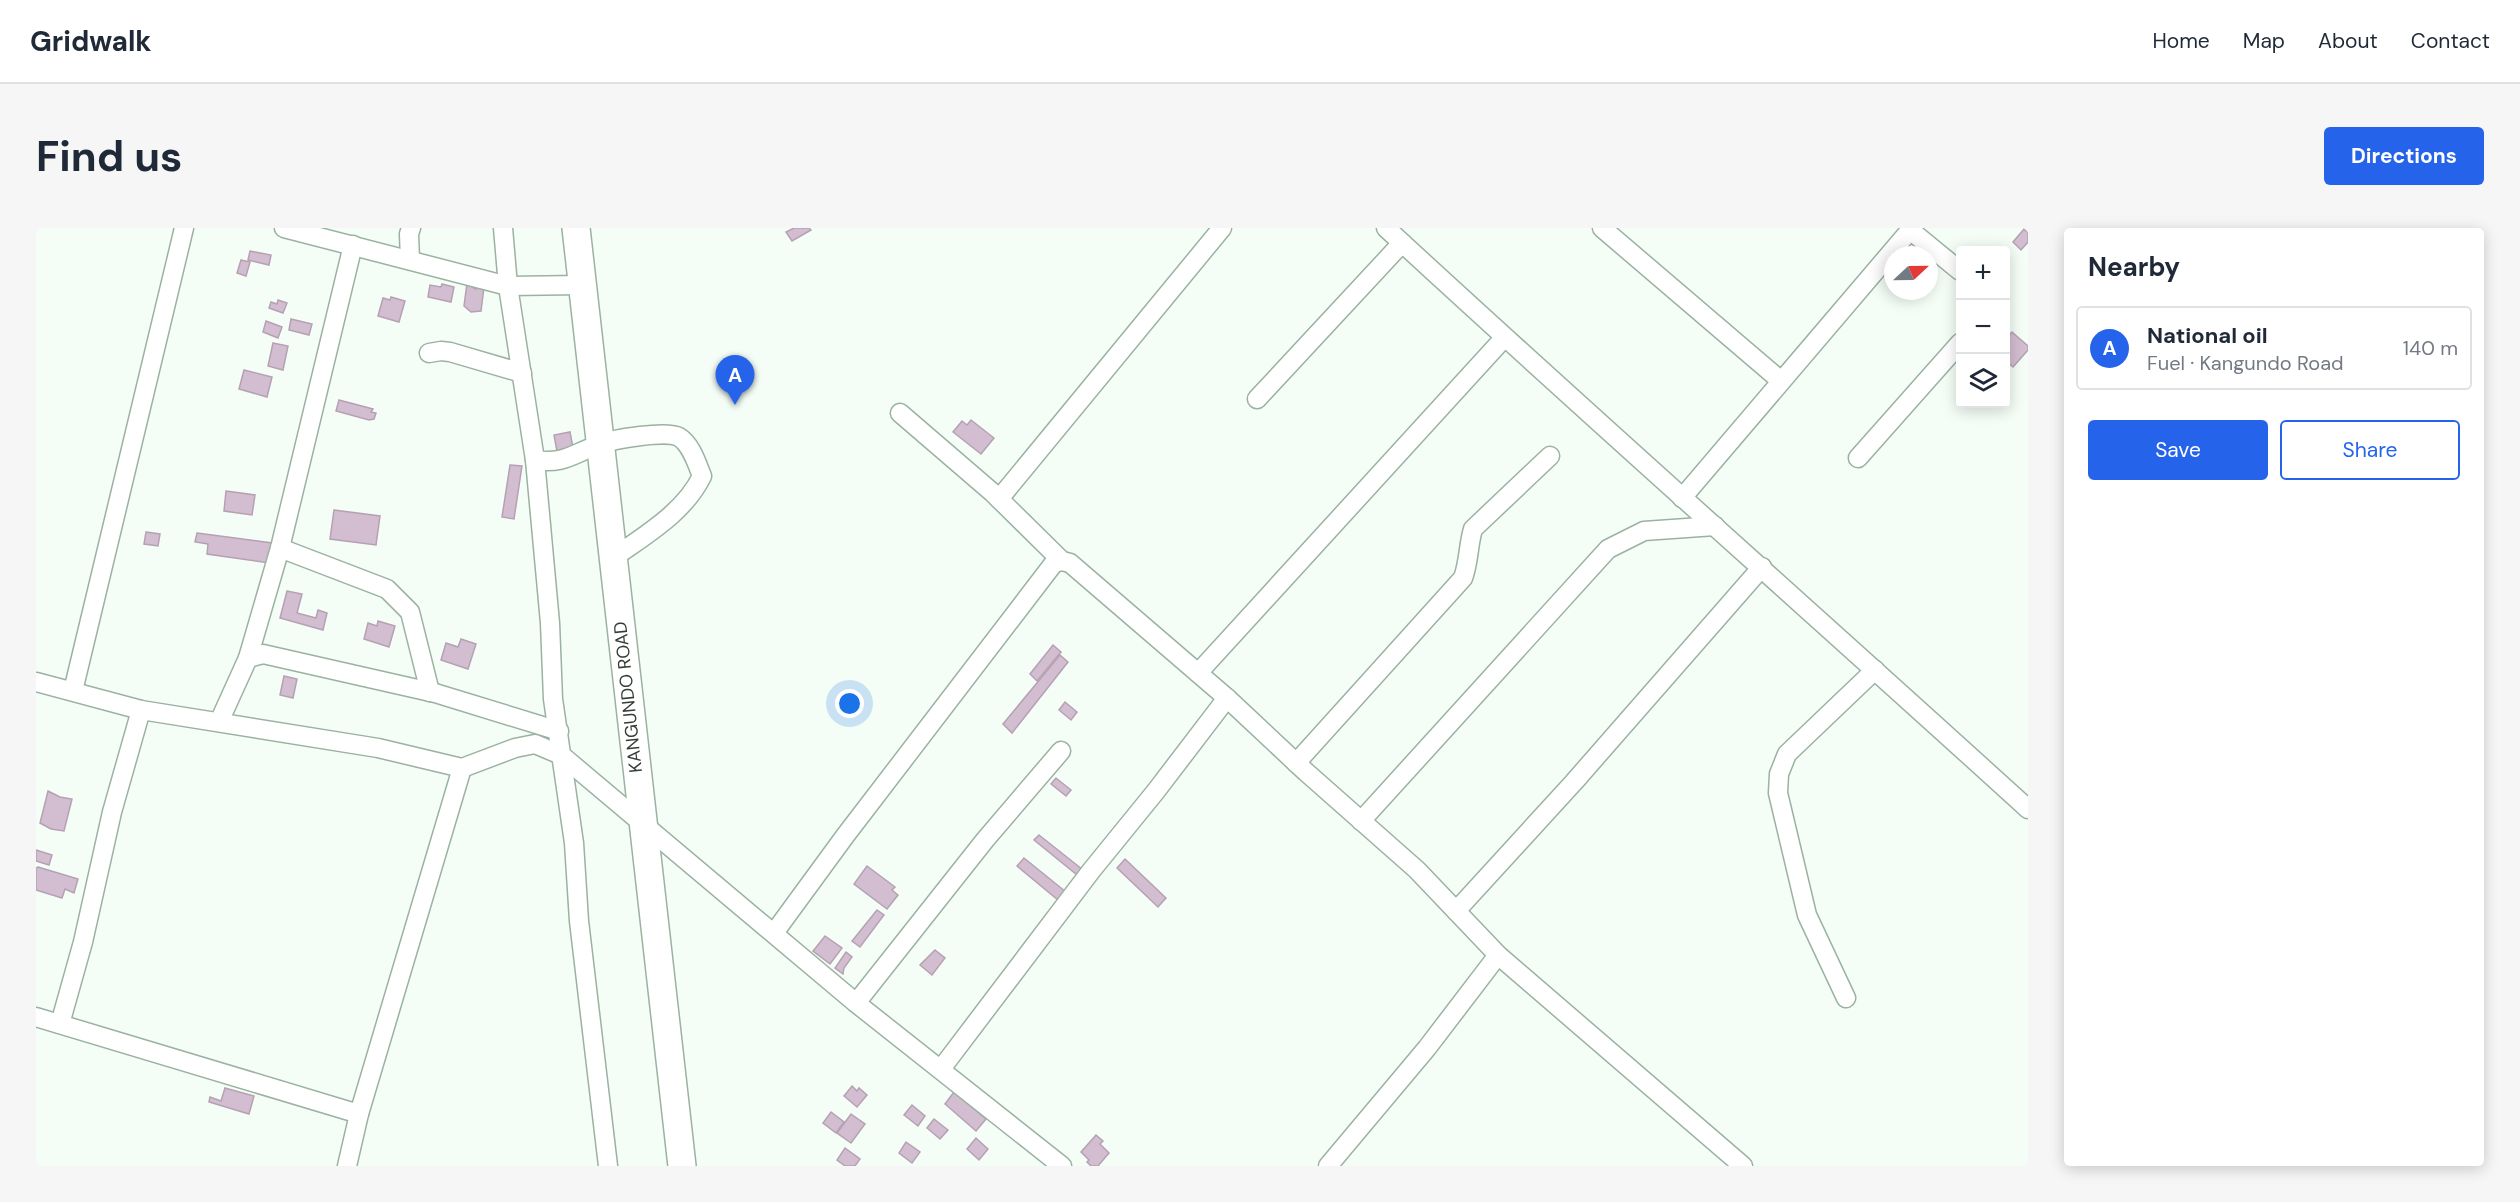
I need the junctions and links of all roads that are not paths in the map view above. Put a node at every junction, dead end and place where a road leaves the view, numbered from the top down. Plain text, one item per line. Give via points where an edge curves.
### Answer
1 (184, 228) edge
2 (284, 228) edge
3 (411, 228) edge
4 (503, 228) edge
5 (576, 228) edge
6 (1222, 228) edge
7 (1386, 228) edge
8 (1602, 228) edge
9 (1911, 229) edge
10 (1402, 243) junction
11 (353, 245) junction
12 (410, 260) junction
13 (1956, 268) edge
14 (582, 285) junction
15 (508, 286) junction
16 (1504, 338) junction
17 (1956, 348) edge
18 (429, 353) dead end
19 (522, 373) junction
20 (1781, 381) junction
21 (1257, 399) dead end
22 (900, 413) dead end
23 (601, 443) junction
24 (1550, 456) dead end
25 (1858, 458) dead end
26 (535, 460) junction
27 (1682, 498) junction
28 (999, 499) junction
29 (1715, 526) junction
30 (280, 548) junction
31 (613, 558) junction
32 (1062, 561) junction
33 (1762, 567) junction
34 (248, 658) junction
35 (1875, 670) junction
36 (1198, 673) junction
37 (36, 682) edge
38 (73, 692) junction
39 (430, 692) junction
40 (1227, 698) junction
41 (141, 710) junction
42 (219, 722) junction
43 (559, 731) junction
44 (1061, 751) dead end
45 (561, 755) junction
46 (1296, 763) junction
47 (462, 768) junction
48 (2028, 809) edge
49 (1361, 821) junction
50 (643, 823) junction
51 (1456, 911) junction
52 (774, 933) junction
53 (1498, 955) junction
54 (1845, 998) dead end
55 (856, 1003) junction
56 (36, 1017) edge
57 (60, 1024) junction
58 (941, 1069) junction
59 (359, 1114) junction
60 (1741, 1165) edge
61 (347, 1166) edge
62 (608, 1166) edge
63 (682, 1166) edge
64 (1062, 1166) edge
65 (1328, 1166) edge

1 - 38 street
2 - 11 street
3 - 12 street
4 - 15 street
5 - 14 highway, KANGUNDO ROAD
6 - 28 street
7 - 10 street
8 - 20 street
9 - 13 street
9 - 20 street
10 - 16 street
10 - 21 street
11 - 12 street
11 - 30 street
12 - 15 street
14 - 15 street
14 - 23 highway, KANGUNDO ROAD
15 - 19 street
16 - 27 street
16 - 36 street
17 - 25 street
18 - 19 street via 450,352
19 - 26 street
20 - 27 street
22 - 28 street
23 - 26 street via 574,457 550,463
23 - 31 highway, KANGUNDO ROAD
23 - 31 street via 680,437 702,476 682,505
24 - 46 street via 1473,529 1463,578
26 - 43 street via 553,699
27 - 29 street
28 - 32 street
29 - 33 street
29 - 49 street via 1644,531 1608,549
30 - 34 street
30 - 39 street via 387,589 410,612
31 - 50 highway, KANGUNDO ROAD
32 - 36 street via 1070,563
32 - 52 street via 1054,563
33 - 35 street
33 - 51 street
34 - 39 street via 273,655
34 - 42 street
35 - 48 street
35 - 54 street via 1787,754 1779,774 1778,793 1807,915
36 - 40 street
37 - 38 street
38 - 41 street
39 - 43 street
40 - 46 street
40 - 58 street
41 - 42 street
41 - 57 street via 111,812 83,942
42 - 47 street via 378,748
43 - 45 street
44 - 55 street
45 - 47 street via 535,744 515,747
45 - 50 street
45 - 62 street
46 - 49 street
47 - 59 street
49 - 51 street
50 - 52 street
50 - 63 highway, KANGUNDO ROAD
51 - 53 street
52 - 55 street
53 - 60 street
53 - 65 street via 1427,1048
55 - 58 street
56 - 57 street
57 - 59 street
58 - 64 street
59 - 61 street

